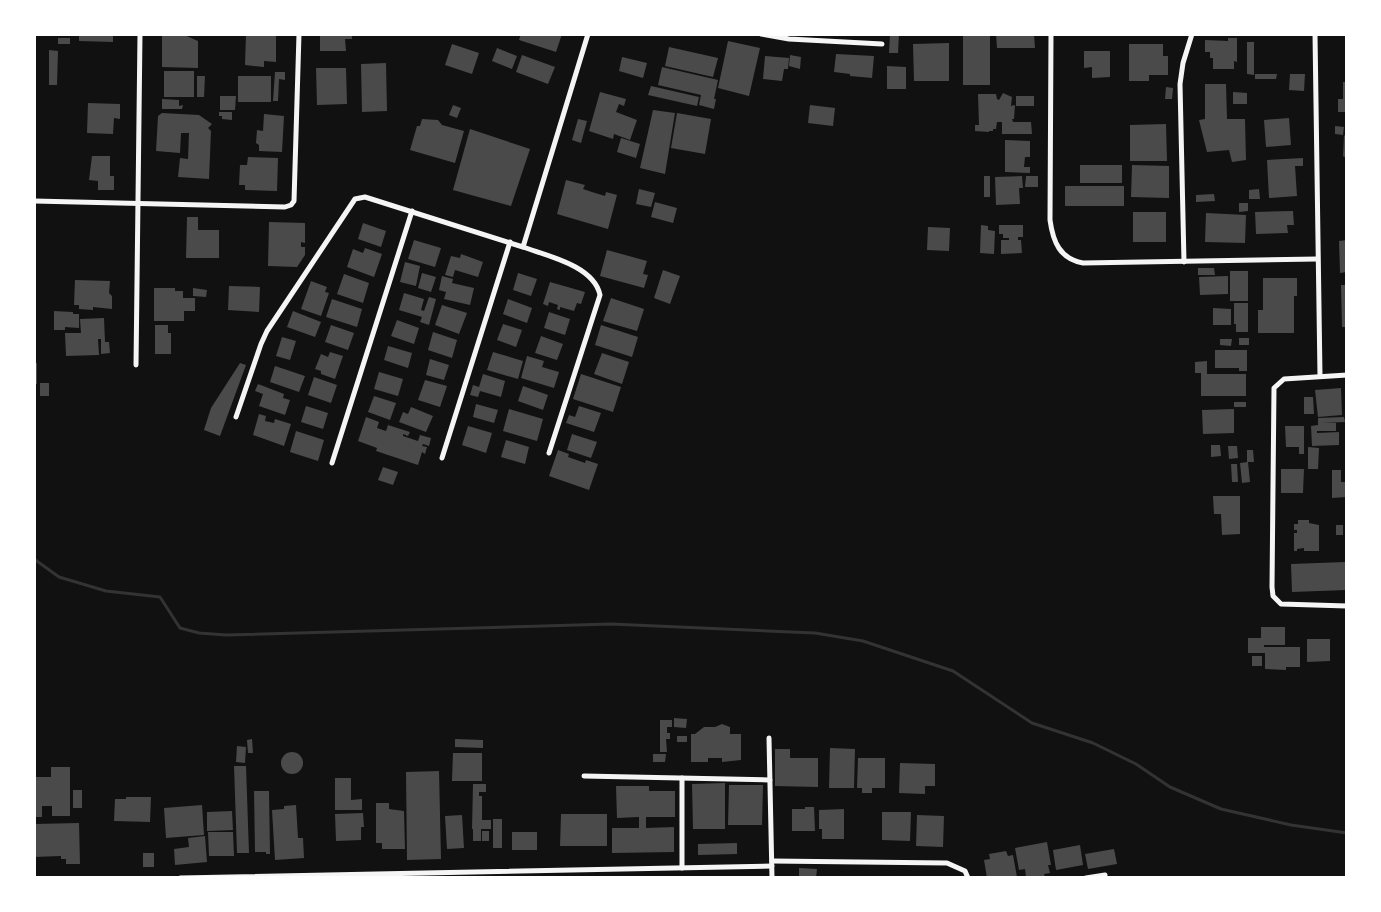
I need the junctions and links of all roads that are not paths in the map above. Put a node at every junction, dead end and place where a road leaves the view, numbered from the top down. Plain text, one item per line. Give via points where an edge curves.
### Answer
1 (140, 34) edge
2 (299, 34) edge
3 (588, 34) edge
4 (761, 34) edge
5 (1051, 34) edge
6 (1192, 34) edge
7 (1315, 34) edge
8 (882, 44) dead end
9 (34, 201) edge
10 (138, 204) junction
11 (412, 211) junction
12 (510, 242) junction
13 (523, 247) junction
14 (1317, 259) junction
15 (1184, 262) junction
16 (136, 365) dead end
17 (1347, 375) edge
18 (1320, 376) junction
19 (236, 417) dead end
20 (549, 453) dead end
21 (442, 458) dead end
22 (332, 463) dead end
23 (1347, 606) edge
24 (769, 738) dead end
25 (584, 776) dead end
26 (682, 778) junction
27 (770, 780) junction
28 (772, 863) junction
29 (682, 868) junction
30 (296, 877) edge
31 (180, 878) edge
32 (772, 878) edge
33 (968, 878) edge
34 (1086, 878) edge
35 (1105, 878) edge

1 - 10 street
2 - 10 street via 293,203
3 - 13 street
4 - 8 street
5 - 15 street via 1050,220 1059,248 1083,263
6 - 15 street via 1180,84
7 - 14 street
9 - 10 street
10 - 16 street
11 - 12 street
11 - 19 street via 365,197 355,199 267,331
11 - 22 street
12 - 13 street
12 - 21 street
13 - 20 street via 583,271 600,295
14 - 15 street
14 - 18 street
17 - 18 street
18 - 23 street via 1284,379 1274,388 1273,596 1281,604
24 - 27 street
25 - 26 street
26 - 27 street
26 - 29 street
27 - 28 street
28 - 29 street
28 - 32 street
28 - 33 street via 947,863
29 - 30 street
30 - 31 street
34 - 35 street

